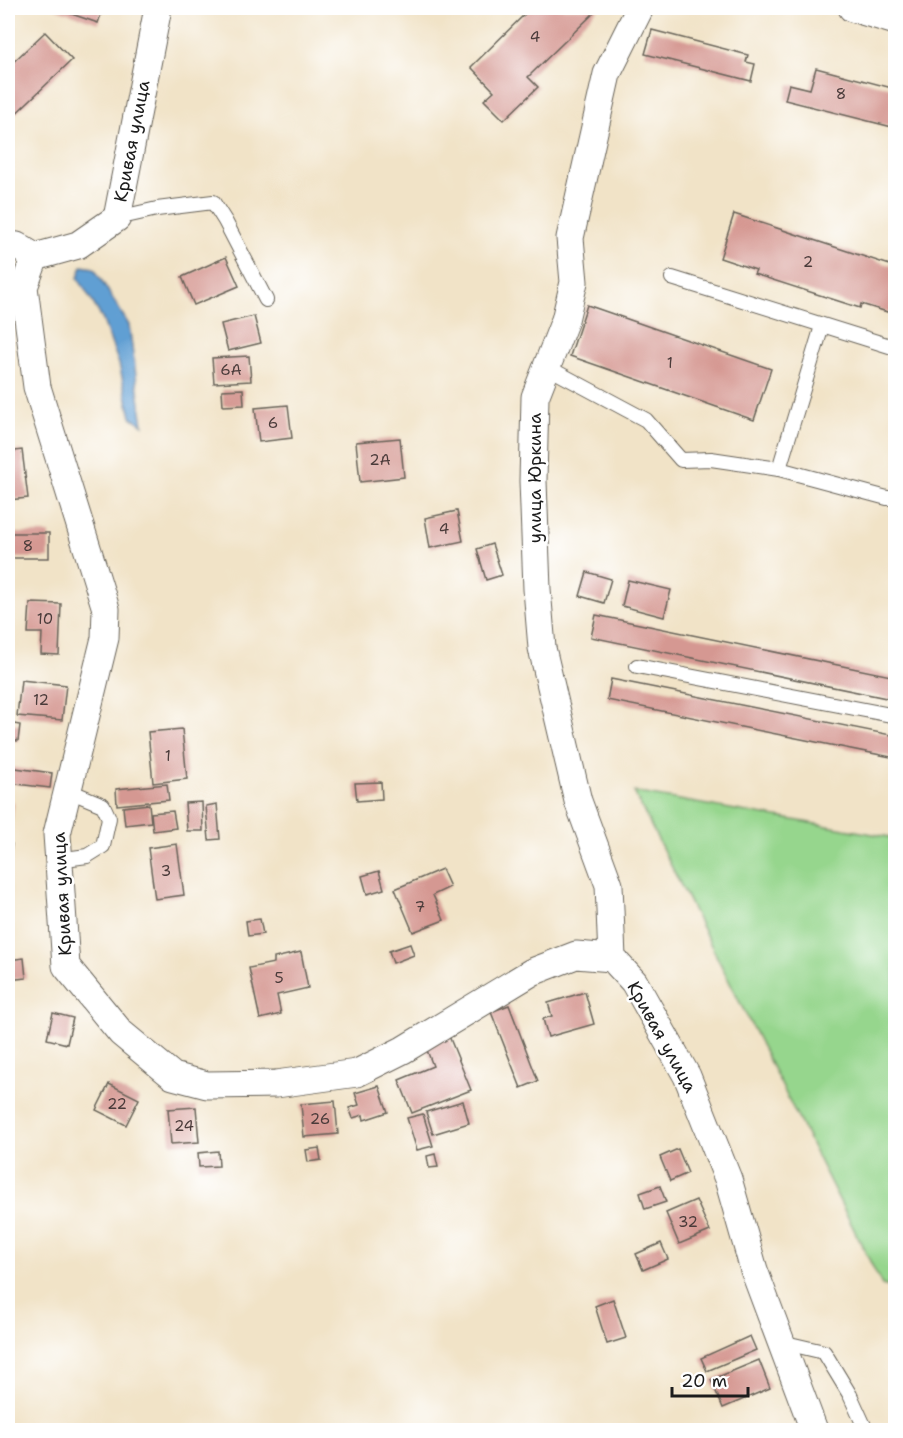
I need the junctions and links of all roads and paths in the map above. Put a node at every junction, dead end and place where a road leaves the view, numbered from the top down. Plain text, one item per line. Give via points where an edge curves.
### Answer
1 (158, 8) edge
2 (640, 8) edge
3 (852, 8) edge
4 (890, 8) edge
5 (896, 20) edge
6 (117, 218) junction
7 (8, 245) edge
8 (35, 257) junction
9 (672, 278) dead end
10 (266, 300) dead end
11 (822, 326) junction
12 (896, 348) edge
13 (547, 367) junction
14 (779, 469) junction
15 (896, 498) edge
16 (637, 666) dead end
17 (896, 716) edge
18 (67, 790) junction
19 (58, 860) junction
20 (612, 958) junction
21 (781, 1342) junction
22 (814, 1431) edge
23 (866, 1431) edge

1 - 6 street, Кривая улица
2 - 13 street, улица Юркина via 607,75 570,238 574,282
3 - 5 street
4 - 5 lane
6 - 8 street, Кривая улица via 78,245
6 - 10 lane via 213,202
7 - 8 street
8 - 18 street, Кривая улица via 24,287 38,387 106,609 105,638
9 - 11 lane
11 - 12 lane
11 - 14 lane
13 - 14 lane via 646,420 681,460 711,459
13 - 20 street, улица Юркина via 535,397 533,481 542,648 578,801 609,885
14 - 15 lane
16 - 17 lane
18 - 19 street, Кривая улица via 57,834
18 - 19 lane via 103,805 109,818 103,846 87,856
19 - 20 street, Кривая улица via 66,966 121,1033 173,1076 207,1085 276,1084 357,1072 404,1050 532,972 576,955
20 - 21 street, Кривая улица via 634,982 687,1076 728,1179 754,1270
21 - 22 street, Кривая улица
21 - 23 lane via 824,1352

